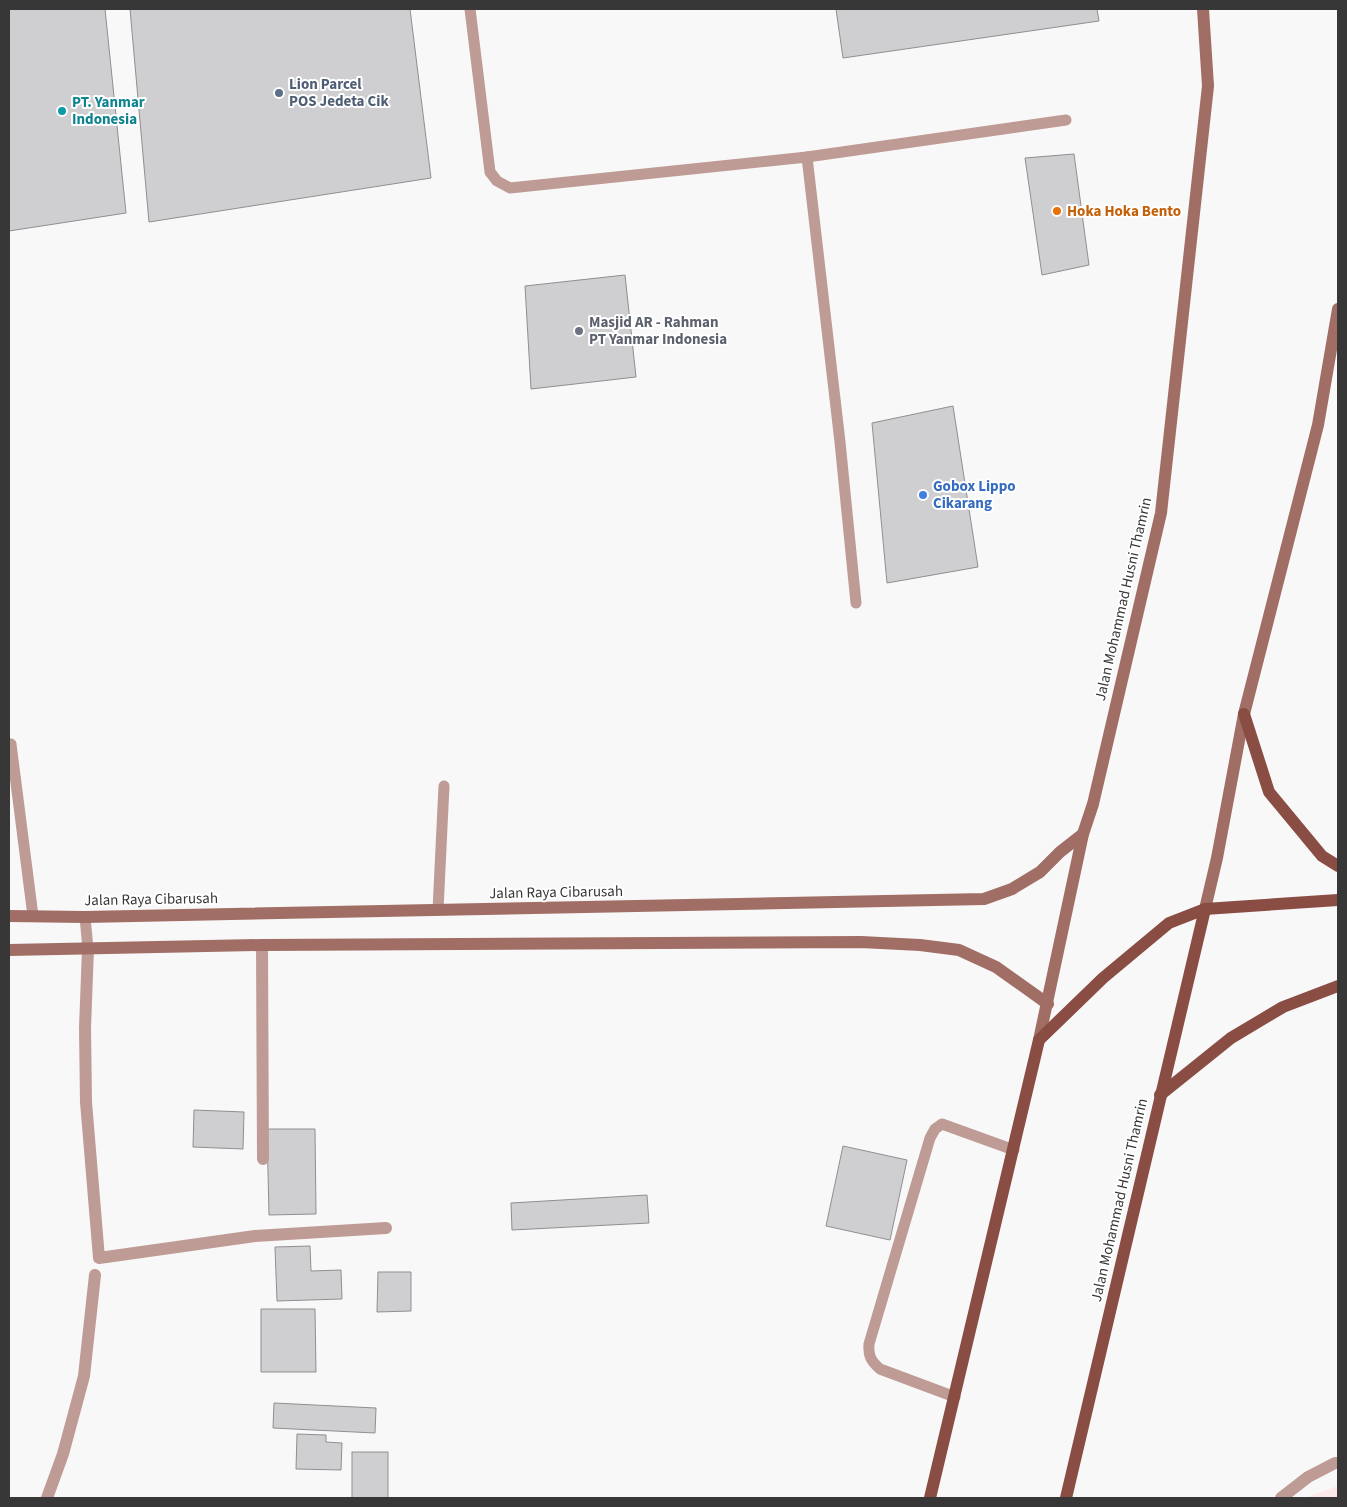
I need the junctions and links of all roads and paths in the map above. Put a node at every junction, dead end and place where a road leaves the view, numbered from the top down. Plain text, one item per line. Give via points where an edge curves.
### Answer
1 (470, 9) edge
2 (1203, 9) edge
3 (1066, 120) dead end
4 (807, 157) junction
5 (1338, 308) edge
6 (856, 603) dead end
7 (1244, 714) junction
8 (11, 744) dead end
9 (444, 786) dead end
10 (1083, 834) junction
11 (1338, 866) edge
12 (1338, 900) edge
13 (1205, 909) junction
14 (438, 910) junction
15 (9, 916) edge
16 (33, 916) junction
17 (85, 917) junction
18 (262, 945) junction
19 (88, 949) junction
20 (9, 950) edge
21 (1338, 986) edge
22 (1048, 1004) junction
23 (1040, 1040) junction
24 (1160, 1095) junction
25 (1014, 1150) junction
26 (263, 1159) dead end
27 (386, 1228) dead end
28 (94, 1275) dead end
29 (955, 1397) junction
30 (1338, 1463) edge
31 (47, 1498) edge
32 (930, 1498) edge
33 (1066, 1498) edge
34 (1281, 1498) edge

1 - 4 lane via 490,172 497,181 510,188
2 - 10 street, Jalan Mohammad Husni Thamrin via 1208,86 1162,513 1093,804
3 - 4 lane
4 - 6 lane
5 - 7 street, Jalan Mohammad Husni Thamrin via 1318,425
7 - 11 main road via 1269,792 1322,856
7 - 13 street, Jalan Mohammad Husni Thamrin
8 - 16 lane
9 - 14 lane
10 - 14 street, Jalan Raya Cibarusah via 1040,872 1012,889 984,899
10 - 22 street, Jalan Mohammad Husni Thamrin
12 - 13 main road
13 - 23 main road via 1161,929 1103,978
13 - 24 main road, Jalan Mohammad Husni Thamrin
14 - 17 street, Jalan Raya Cibarusah
15 - 16 street, Jalan Raya Cibarusah
16 - 17 street, Jalan Raya Cibarusah
17 - 19 lane
18 - 19 street
18 - 22 street via 861,942 920,945 959,950 996,968
18 - 26 street
19 - 20 street
19 - 27 street via 86,1102 99,1258 255,1236
21 - 24 main road via 1283,1007 1231,1038
22 - 23 street, Jalan Mohammad Husni Thamrin
23 - 25 main road, Jalan Mohammad Husni Thamrin
24 - 33 main road, Jalan Mohammad Husni Thamrin
25 - 29 main road, Jalan Mohammad Husni Thamrin
25 - 29 lane via 942,1124 935,1129 869,1344 868,1354 880,1369
28 - 31 street via 84,1376
29 - 32 main road, Jalan Mohammad Husni Thamrin
30 - 34 street via 1308,1477

